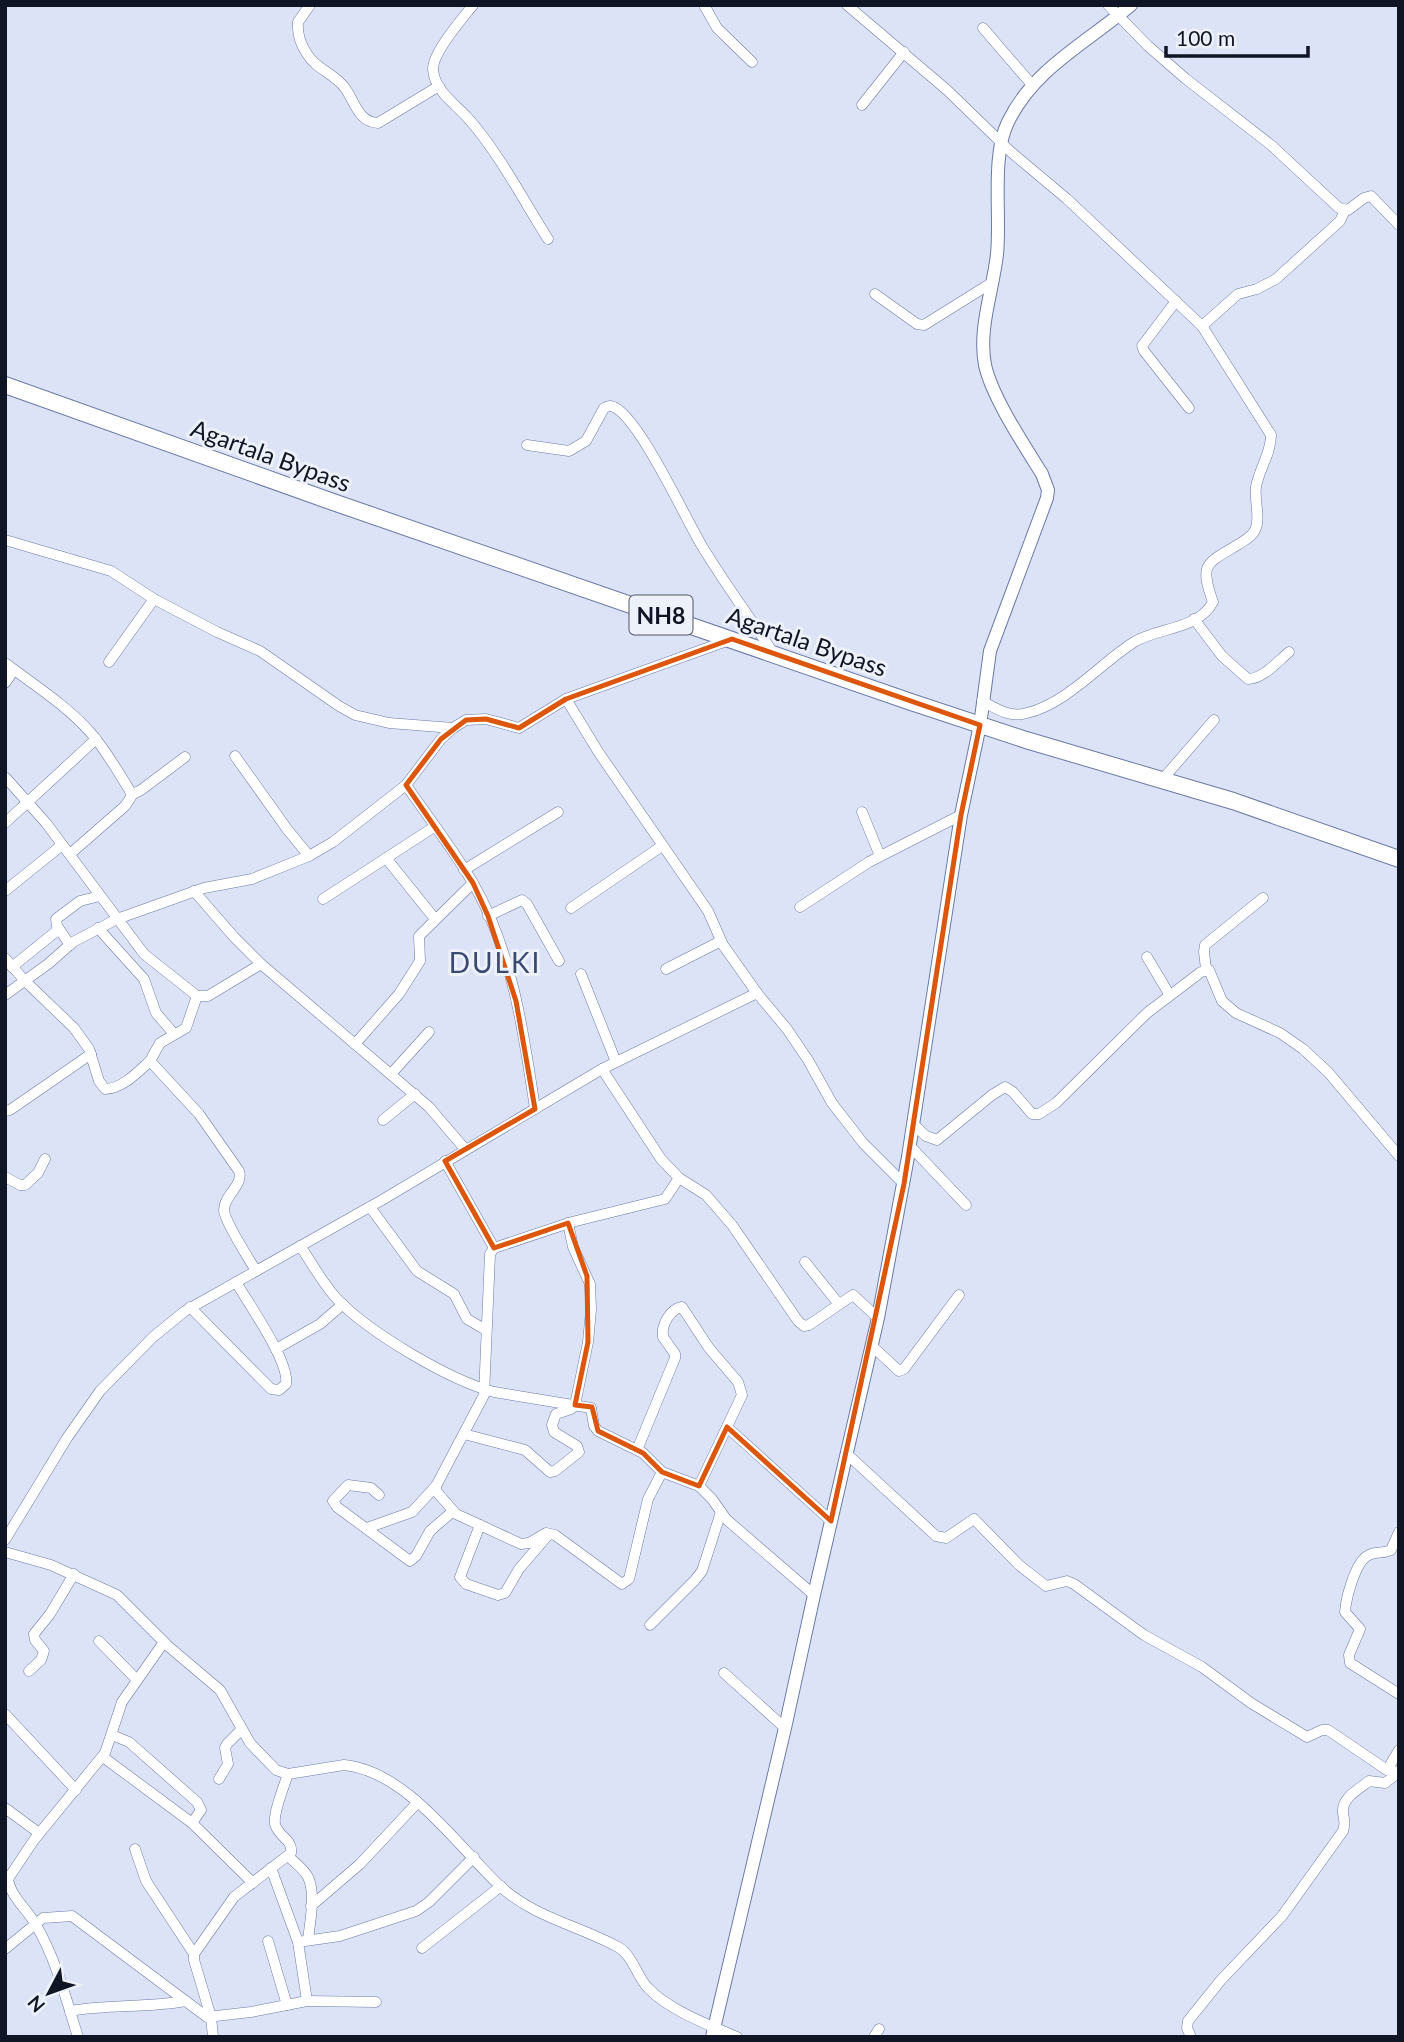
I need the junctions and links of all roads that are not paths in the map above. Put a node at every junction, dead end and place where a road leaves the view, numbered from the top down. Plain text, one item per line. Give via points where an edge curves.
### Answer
1 (310, 5) edge
2 (473, 5) edge
3 (704, 5) edge
4 (847, 5) edge
5 (1108, 5) edge
6 (1131, 5) edge
7 (1119, 15) junction
8 (983, 28) dead end
9 (904, 52) junction
10 (752, 62) dead end
11 (439, 86) junction
12 (1033, 86) junction
13 (862, 105) dead end
14 (1001, 142) junction
15 (1345, 210) junction
16 (1399, 225) edge
17 (548, 239) dead end
18 (993, 282) junction
19 (875, 294) dead end
20 (1175, 301) junction
21 (1202, 326) junction
22 (5, 385) edge
23 (1189, 408) dead end
24 (527, 445) dead end
25 (5, 540) edge
26 (154, 599) junction
27 (1194, 619) junction
28 (732, 639) junction
29 (1289, 652) dead end
30 (774, 653) junction
31 (108, 662) dead end
32 (5, 663) edge
33 (15, 670) junction
34 (5, 683) edge
35 (566, 699) junction
36 (982, 701) junction
37 (1214, 720) dead end
38 (981, 725) junction
39 (453, 728) junction
40 (96, 739) junction
41 (235, 756) dead end
42 (185, 757) dead end
43 (5, 777) edge
44 (1162, 780) junction
45 (406, 785) junction
46 (131, 795) junction
47 (29, 802) junction
48 (558, 812) dead end
49 (862, 812) dead end
50 (961, 814) junction
51 (5, 823) edge
52 (434, 827) junction
53 (62, 845) junction
54 (662, 846) junction
55 (70, 855) junction
56 (309, 856) junction
57 (880, 856) junction
58 (386, 858) junction
59 (1399, 859) edge
60 (464, 870) junction
61 (473, 883) junction
62 (5, 891) edge
63 (194, 891) junction
64 (100, 895) junction
65 (1263, 898) dead end
66 (323, 899) dead end
67 (800, 906) dead end
68 (571, 908) dead end
69 (488, 916) junction
70 (117, 919) junction
71 (435, 919) junction
72 (98, 928) junction
73 (59, 929) junction
74 (722, 941) junction
75 (70, 945) junction
76 (1147, 957) dead end
77 (559, 961) dead end
78 (9, 962) edge
79 (261, 964) junction
80 (666, 969) dead end
81 (1206, 970) junction
82 (581, 974) dead end
83 (25, 981) junction
84 (757, 993) junction
85 (1169, 994) junction
86 (5, 995) edge
87 (197, 996) junction
88 (429, 1032) dead end
89 (174, 1034) junction
90 (355, 1044) junction
91 (91, 1054) junction
92 (150, 1061) junction
93 (616, 1062) junction
94 (602, 1069) junction
95 (391, 1074) junction
96 (415, 1094) junction
97 (535, 1109) junction
98 (5, 1111) edge
99 (383, 1120) dead end
100 (913, 1124) junction
101 (910, 1146) junction
102 (465, 1149) junction
103 (1399, 1156) edge
104 (45, 1158) dead end
105 (445, 1161) junction
106 (5, 1177) edge
107 (679, 1178) junction
108 (904, 1184) junction
109 (966, 1205) dead end
110 (370, 1207) junction
111 (568, 1223) junction
112 (300, 1246) junction
113 (494, 1248) junction
114 (805, 1262) dead end
115 (256, 1270) junction
116 (236, 1282) junction
117 (959, 1295) dead end
118 (838, 1303) junction
119 (343, 1304) junction
120 (190, 1307) junction
121 (878, 1318) junction
122 (486, 1330) junction
123 (872, 1346) junction
124 (276, 1349) junction
125 (485, 1389) junction
126 (575, 1405) junction
127 (727, 1427) junction
128 (464, 1434) junction
129 (637, 1450) junction
130 (847, 1454) junction
131 (662, 1472) junction
132 (436, 1486) junction
133 (699, 1486) junction
134 (379, 1495) dead end
135 (452, 1512) junction
136 (721, 1513) junction
137 (831, 1521) junction
138 (480, 1525) junction
139 (367, 1528) junction
140 (1399, 1532) edge
141 (550, 1534) junction
142 (5, 1540) edge
143 (5, 1552) edge
144 (74, 1574) junction
145 (814, 1595) junction
146 (650, 1625) dead end
147 (99, 1641) dead end
148 (164, 1642) junction
149 (29, 1671) dead end
150 (724, 1673) dead end
151 (137, 1680) junction
152 (1399, 1694) edge
153 (6, 1716) edge
154 (785, 1728) junction
155 (242, 1730) junction
156 (112, 1735) junction
157 (1399, 1750) edge
158 (103, 1757) junction
159 (1395, 1772) edge
160 (288, 1774) junction
161 (219, 1779) dead end
162 (76, 1790) junction
163 (417, 1803) junction
164 (5, 1808) edge
165 (192, 1823) junction
166 (39, 1833) junction
167 (135, 1849) dead end
168 (288, 1856) junction
169 (474, 1857) junction
170 (271, 1868) junction
171 (253, 1882) junction
172 (501, 1886) junction
173 (311, 1906) junction
174 (36, 1923) junction
175 (268, 1941) dead end
176 (303, 1941) junction
177 (422, 1948) dead end
178 (5, 1950) edge
179 (194, 1954) junction
180 (186, 2001) junction
181 (307, 2001) junction
182 (376, 2002) dead end
183 (287, 2005) junction
184 (70, 2011) junction
185 (211, 2017) junction
186 (713, 2032) edge
187 (78, 2037) edge
188 (213, 2037) edge
189 (737, 2037) edge
190 (1191, 2037) edge

1 - 11 street via 298,22 301,41 311,59 346,89 362,118 377,123
2 - 11 street via 433,66
3 - 10 street via 717,28
4 - 9 street
5 - 7 street
6 - 7 street
7 - 12 street via 1058,59
7 - 15 street via 1186,79
8 - 12 street
9 - 13 street
9 - 14 street
11 - 17 street via 482,135
12 - 14 street via 1008,121
14 - 18 street
14 - 20 street
15 - 16 street via 1371,197
15 - 21 street via 1340,221 1276,279 1238,294
18 - 19 street via 924,325
18 - 36 street via 984,325 985,366 1048,490 989,651
20 - 21 street
20 - 23 street via 1142,345
21 - 27 street via 1271,435 1271,444 1256,486 1255,533 1209,564 1205,578 1213,602
22 - 28 highway, Agartala Bypass / NH8
24 - 30 street via 569,452 586,441 604,408 616,408 635,429 702,546
25 - 26 street via 111,571
26 - 31 street
26 - 39 street via 260,651 355,715
27 - 29 street via 1222,656 1248,679
27 - 36 street via 1136,641 1039,709 1017,715
28 - 30 highway, Agartala Bypass / NH8
28 - 35 street
30 - 38 highway, Agartala Bypass / NH8
32 - 33 street
33 - 34 street
33 - 40 street
35 - 39 street via 519,728 478,718
35 - 54 street
36 - 38 street
37 - 44 street
38 - 44 highway, Agartala Bypass / NH8
38 - 50 street
39 - 45 street
40 - 46 street
40 - 47 street
41 - 56 street
42 - 46 street
43 - 47 street
44 - 59 highway, Agartala Bypass / NH8
45 - 52 street
45 - 56 street
46 - 55 street via 112,819
47 - 51 street
47 - 53 street
48 - 60 street
49 - 57 street
50 - 57 street
50 - 100 street
52 - 58 street
52 - 60 street
53 - 55 street
53 - 62 street
54 - 68 street
54 - 74 street via 708,911
55 - 64 street
56 - 63 street via 253,879
57 - 67 street
58 - 66 street
58 - 71 street
60 - 61 street
61 - 69 street
61 - 71 street
63 - 70 street
63 - 79 street
64 - 70 street
64 - 73 street via 80,901 60,915
65 - 81 street via 1205,945
69 - 77 street via 522,900
69 - 97 street via 516,1001
70 - 72 street
70 - 87 street via 144,954
71 - 90 street via 419,936 420,961 399,994
72 - 75 street
72 - 89 street via 144,979 156,1013
73 - 75 street
73 - 78 street
74 - 80 street
74 - 84 street
75 - 83 street
76 - 85 street
78 - 83 street
79 - 87 street via 208,996
79 - 90 street
81 - 85 street
81 - 103 street via 1212,973 1216,991 1230,1009 1303,1049
82 - 93 street
83 - 86 street
83 - 91 street via 74,1028
84 - 93 street
84 - 108 street via 788,1029 847,1123
85 - 100 street via 1039,1114 1032,1114 1005,1087 937,1140
87 - 89 street via 186,1028
88 - 95 street
89 - 92 street via 160,1043
90 - 95 street
91 - 92 street via 99,1081 111,1089
91 - 98 street
92 - 115 street via 199,1114 239,1171 224,1213
93 - 94 street
94 - 97 street
94 - 107 street via 661,1159
95 - 96 street
96 - 99 street
96 - 102 street
97 - 102 street
100 - 101 street
101 - 108 street
101 - 109 street
102 - 105 street
104 - 106 street via 25,1185
105 - 110 street
105 - 113 street
107 - 111 street via 665,1199
107 - 118 street via 706,1195 732,1225 804,1326
108 - 121 street
110 - 112 street
110 - 122 street via 416,1271 454,1294 467,1319
111 - 113 street
111 - 126 street via 591,1297 588,1342
112 - 115 street
112 - 119 street
113 - 122 street
114 - 118 street
115 - 116 street
116 - 120 street
116 - 124 street
117 - 123 street via 904,1369 892,1366
118 - 121 street via 853,1295
119 - 124 street via 320,1324
119 - 125 street via 397,1344
120 - 124 street via 276,1391 287,1378
120 - 142 street via 100,1391
121 - 123 street
122 - 125 street
123 - 130 street
125 - 126 street
125 - 128 street
126 - 128 street via 553,1417 552,1430 579,1448 555,1471 547,1471 518,1447
126 - 129 street via 591,1408 598,1431
127 - 129 street via 741,1389 685,1308 679,1307 662,1331 676,1358
127 - 133 street
127 - 137 street
128 - 132 street
129 - 131 street
130 - 137 street
130 - 159 street via 936,1536 946,1538 974,1519 1046,1586 1074,1584 1287,1727 1307,1737 1328,1730
131 - 133 street
131 - 141 street via 648,1499 626,1582 618,1582
132 - 135 street
132 - 139 street via 412,1512
133 - 136 street
134 - 139 street via 371,1488 348,1485 333,1501
135 - 138 street
135 - 139 street via 430,1531 410,1561
136 - 145 street
136 - 146 street via 702,1571
137 - 145 street
138 - 141 street via 521,1544
138 - 141 street via 460,1577 466,1584 498,1595 505,1593
140 - 152 street via 1391,1550 1372,1553 1360,1562 1345,1612 1360,1629 1350,1663
143 - 144 street
144 - 148 street via 117,1595
144 - 149 street via 34,1634 44,1651
145 - 154 street
147 - 151 street
148 - 151 street
148 - 155 street via 220,1690
150 - 154 street
151 - 156 street via 122,1702
153 - 162 street
154 - 186 street
155 - 160 street via 276,1770
155 - 161 street via 225,1748 228,1760
156 - 158 street
156 - 165 street via 129,1742 197,1802 201,1810
157 - 159 street
158 - 162 street
158 - 165 street
159 - 190 street via 1385,1783 1369,1781 1346,1800 1343,1830 1282,1916 1188,2021
160 - 163 street via 353,1766 383,1777
160 - 168 street via 275,1822 290,1843
162 - 166 street
163 - 169 street
163 - 173 street via 360,1864
164 - 166 street
165 - 171 street
166 - 174 street via 8,1879
167 - 179 street via 146,1881
168 - 170 street
168 - 173 street via 307,1876
169 - 172 street
169 - 176 street via 416,1911 340,1936
170 - 171 street
170 - 176 street
171 - 179 street via 224,1909
172 - 177 street
172 - 186 street via 523,1903 621,1948 649,1990
173 - 176 street
174 - 178 street
174 - 180 street via 48,1917 78,1919
174 - 184 street
175 - 183 street
176 - 181 street
179 - 185 street
180 - 184 street
180 - 185 street
181 - 182 street
181 - 183 street
183 - 185 street
184 - 187 street
185 - 188 street
186 - 189 street

